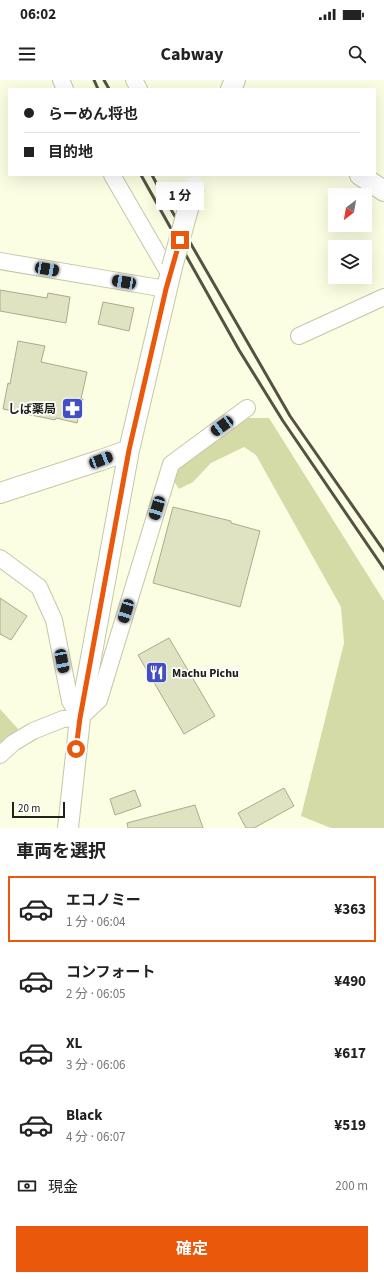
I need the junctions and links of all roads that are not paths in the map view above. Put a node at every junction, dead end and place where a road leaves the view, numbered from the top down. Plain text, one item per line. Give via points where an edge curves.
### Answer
1 (113, 176) edge
2 (362, 176) edge
3 (194, 179) edge
4 (384, 191) edge
5 (0, 261) edge
6 (169, 277) junction
7 (384, 297) edge
8 (299, 336) dead end
9 (247, 408) dead end
10 (129, 450) junction
11 (0, 493) edge
12 (0, 558) edge
13 (80, 718) junction
14 (0, 755) edge
15 (68, 828) edge

1 - 6 street
2 - 4 street
3 - 6 street, bridge
5 - 6 street
6 - 10 street
7 - 8 street
9 - 13 street via 171,464 99,700
10 - 11 street
10 - 13 street
12 - 13 street via 39,586 54,620 70,701
13 - 14 street via 63,719 33,731 13,743
13 - 15 street

